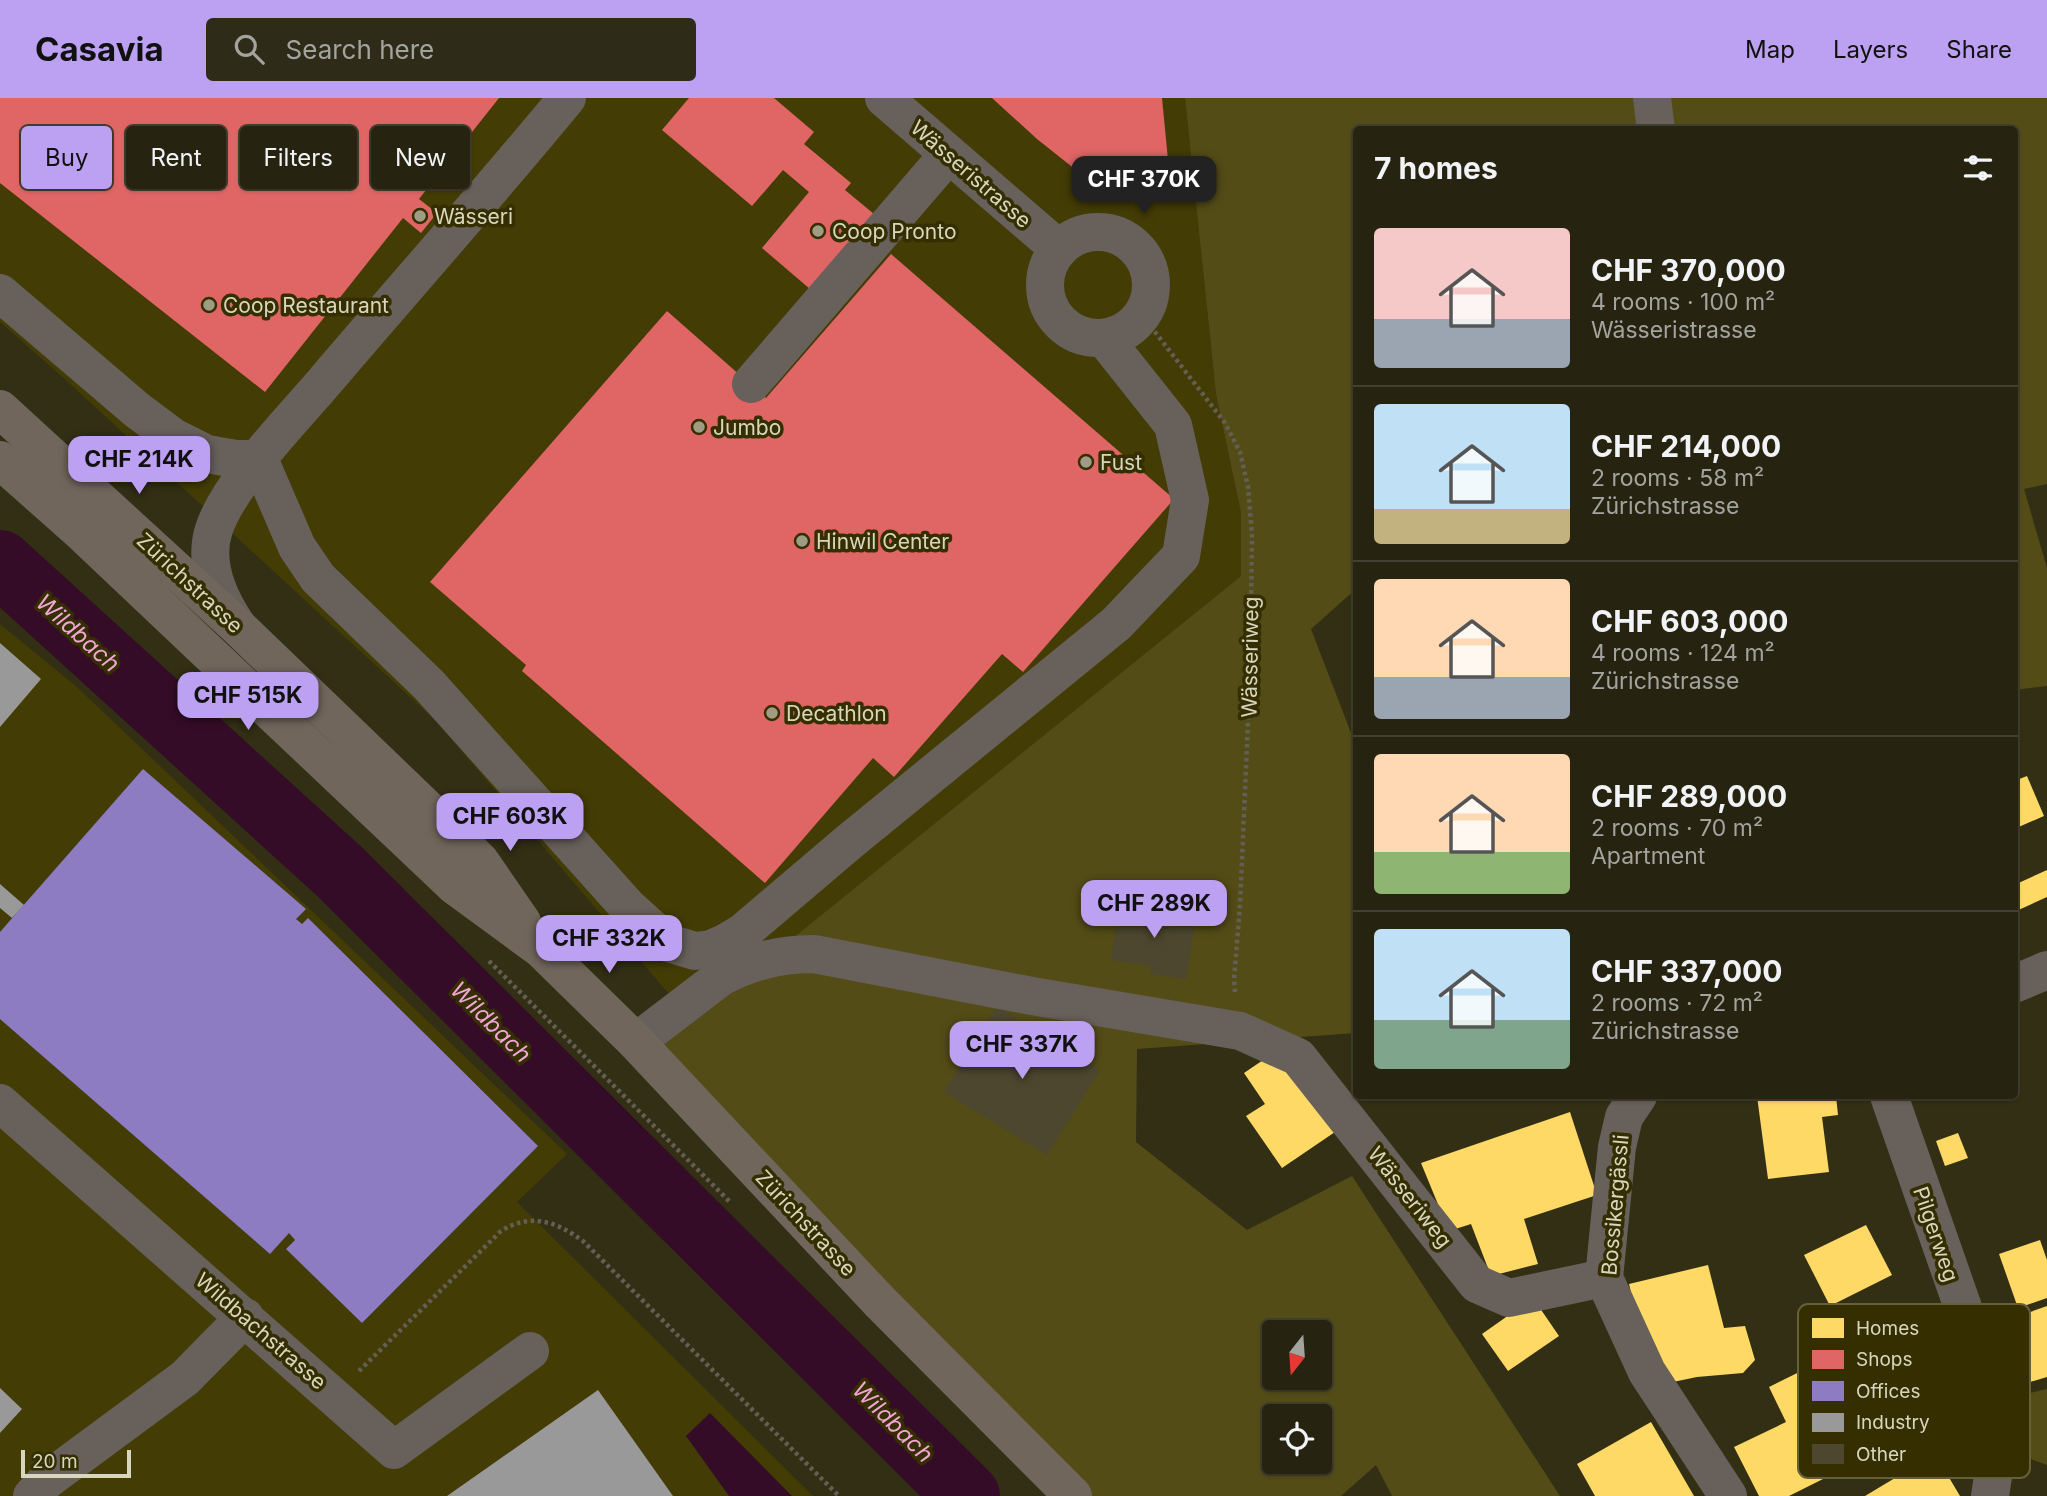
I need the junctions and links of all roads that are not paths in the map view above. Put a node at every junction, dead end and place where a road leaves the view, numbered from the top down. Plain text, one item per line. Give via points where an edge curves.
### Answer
1 (566, 98) edge
2 (884, 98) edge
3 (1653, 98) edge
4 (1656, 126) edge
5 (948, 155) junction
6 (1059, 249) junction
7 (0, 293) edge
8 (1104, 338) junction
9 (751, 384) dead end
10 (0, 409) edge
11 (259, 459) junction
12 (0, 460) edge
13 (237, 626) junction
14 (541, 949) junction
15 (2047, 970) edge
16 (2018, 982) edge
17 (636, 1042) junction
18 (1637, 1099) edge
19 (1890, 1099) edge
20 (0, 1103) edge
21 (1604, 1278) junction
22 (1962, 1304) edge
23 (245, 1317) junction
24 (530, 1351) dead end
25 (1993, 1478) edge
26 (32, 1496) edge
27 (1073, 1496) edge
28 (1728, 1496) edge
29 (1990, 1496) edge

1 - 11 street
2 - 5 street, Wässeristrasse
3 - 4 street
5 - 6 street, Wässeristrasse
5 - 9 street
6 - 8 street via 1049,265 1047,301 1069,329 1086,337
6 - 8 street via 1071,239 1101,232 1131,243 1142,255 1149,269 1149,300 1132,326
7 - 11 street via 173,438 207,454
8 - 11 street via 1173,425 1190,500 1181,556 1116,624 742,933 711,950 682,948 655,934 429,685 318,578 297,547
10 - 13 main road, Zürichstrasse
11 - 13 street via 220,515 211,544 215,583
12 - 14 main road, Zürichstrasse via 455,886
13 - 14 main road, Zürichstrasse via 480,862
14 - 17 main road, Zürichstrasse
15 - 16 street
17 - 21 street, Wässeriweg via 735,970 780,955 814,954 1240,1031 1298,1057 1477,1284 1509,1298
17 - 27 main road, Zürichstrasse via 879,1301
18 - 21 street, Bossikergässli via 1624,1117 1616,1147
19 - 22 street, Pilgerweg
20 - 23 street, Wildbachstrasse
21 - 28 street, Bossikergässli via 1647,1372
23 - 24 street, Wildbachstrasse via 394,1450
23 - 26 street via 185,1378 47,1480
25 - 29 street, Pilgerweg

